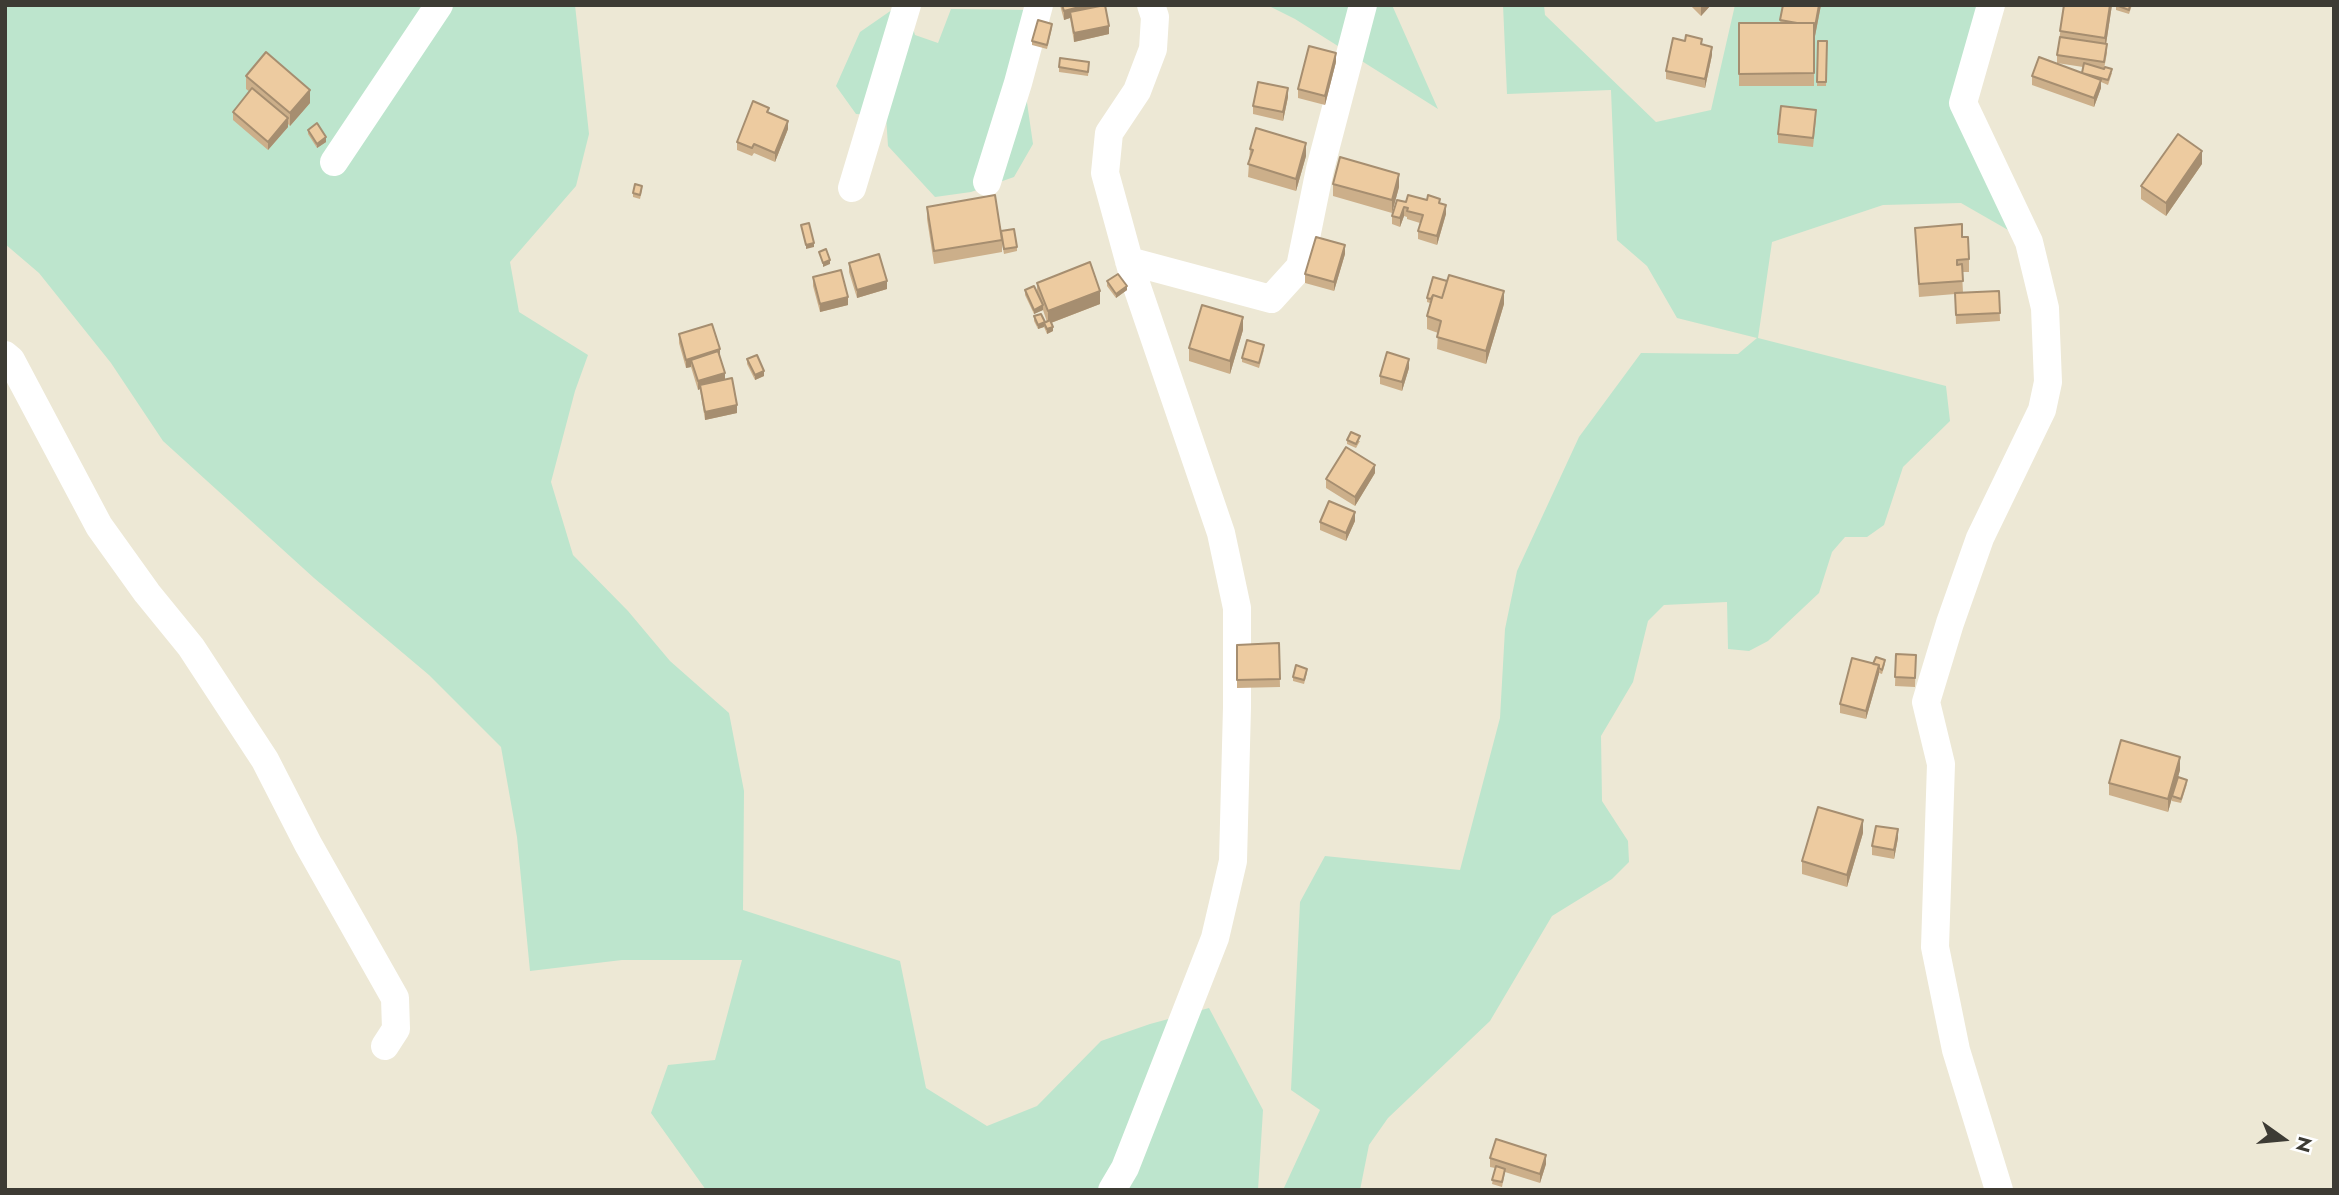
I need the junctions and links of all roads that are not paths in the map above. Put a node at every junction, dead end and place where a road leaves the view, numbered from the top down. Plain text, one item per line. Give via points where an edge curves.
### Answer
1 (439, 5) edge
2 (907, 5) edge
3 (1039, 5) edge
4 (1151, 5) edge
5 (1363, 5) edge
6 (1991, 5) edge
7 (334, 162) dead end
8 (987, 182) dead end
9 (852, 188) dead end
10 (1129, 261) junction
11 (5, 355) edge
12 (385, 1046) dead end
13 (1112, 1190) edge
14 (2000, 1190) edge

1 - 7 street
2 - 9 street
3 - 8 street
4 - 10 street via 1153,50 1137,91 1109,133 1105,173
5 - 10 street via 1300,267 1271,299
6 - 14 street via 1963,103 2029,242 2045,308 2048,382 2042,410 1980,538 1926,702 1941,764 1935,947 1956,1050
10 - 13 street via 1221,533 1237,608 1237,707 1233,861 1215,939 1125,1168
11 - 12 street via 99,526 191,647 265,760 396,998 396,1029

